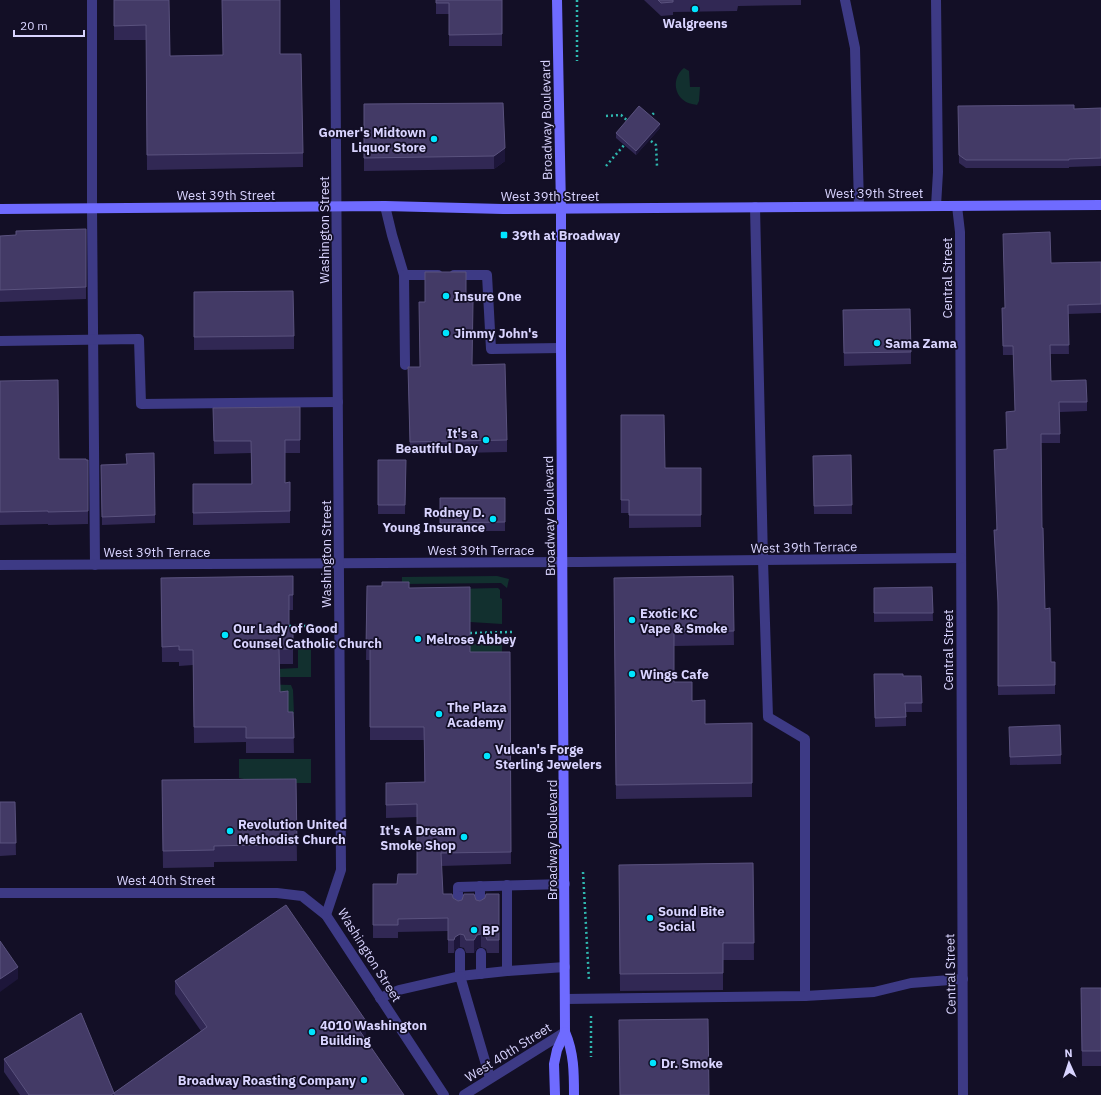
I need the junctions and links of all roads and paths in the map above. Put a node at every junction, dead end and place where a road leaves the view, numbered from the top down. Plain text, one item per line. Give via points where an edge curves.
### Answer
1 (92, 0) edge
2 (335, 0) edge
3 (557, 0) edge
4 (845, 0) edge
5 (936, 0) edge
6 (654, 113) dead end
7 (606, 116) dead end
8 (649, 118) edge
9 (632, 125) edge
10 (644, 135) edge
11 (629, 140) edge
12 (606, 166) dead end
13 (657, 166) dead end
14 (1101, 205) edge
15 (336, 206) junction
16 (385, 206) junction
17 (859, 206) junction
18 (936, 206) junction
19 (957, 206) junction
20 (755, 207) junction
21 (92, 208) junction
22 (561, 208) junction
23 (0, 209) edge
24 (404, 275) junction
25 (93, 339) junction
26 (0, 341) edge
27 (561, 348) junction
28 (405, 365) dead end
29 (338, 402) junction
30 (961, 558) junction
31 (763, 560) junction
32 (563, 562) junction
33 (339, 564) junction
34 (96, 565) junction
35 (0, 566) edge
36 (289, 626) edge
37 (311, 626) dead end
38 (512, 632) dead end
39 (470, 633) edge
40 (565, 884) junction
41 (507, 885) junction
42 (480, 886) junction
43 (0, 894) edge
44 (458, 907) edge
45 (480, 907) edge
46 (326, 915) junction
47 (460, 953) dead end
48 (481, 953) dead end
49 (565, 967) junction
50 (507, 971) junction
51 (481, 974) junction
52 (460, 976) junction
53 (963, 979) junction
54 (806, 996) junction
55 (380, 998) junction
56 (565, 999) junction
57 (566, 1032) junction
58 (490, 1078) junction
59 (444, 1095) edge
60 (464, 1095) edge
61 (555, 1095) edge
62 (574, 1095) edge
63 (962, 1095) edge

1 - 21 street
2 - 15 street, Washington Street
3 - 22 main road, Broadway Boulevard
4 - 17 street via 855,48
5 - 18 street
6 - 8 path
7 - 9 path via 621,115
10 - 13 path via 656,146
11 - 12 path
14 - 19 main road, West 39th Street
15 - 16 main road, West 39th Street
15 - 21 main road, West 39th Street
15 - 29 street, Washington Street
16 - 22 main road, West 39th Street
16 - 24 street
17 - 18 main road, West 39th Street
17 - 20 main road, West 39th Street
18 - 19 main road, West 39th Street
19 - 30 street, Central Street via 960,232
20 - 22 main road, West 39th Street
20 - 31 street
21 - 23 main road, West 39th Street
21 - 25 street
22 - 27 main road, Broadway Boulevard
24 - 27 street via 487,275 491,349
24 - 28 street
25 - 26 street
25 - 29 street via 140,339 140,404
25 - 34 street
27 - 32 main road, Broadway Boulevard
29 - 33 street, Washington Street
30 - 31 street, West 39th Terrace
30 - 53 street, Central Street
31 - 32 street, West 39th Terrace
31 - 54 street via 768,717 805,739
32 - 33 street, West 39th Terrace
32 - 40 main road, Broadway Boulevard
33 - 34 street, West 39th Terrace
33 - 46 street, Washington Street via 341,870
34 - 35 street, West 39th Terrace
36 - 37 path
38 - 39 path
40 - 41 street
40 - 49 main road, Broadway Boulevard
41 - 42 street
41 - 50 street
42 - 44 street via 458,888
42 - 45 street
43 - 46 street, West 40th Street via 277,894 302,896
46 - 55 street, Washington Street
47 - 52 street
48 - 51 street
49 - 50 street
49 - 56 main road, Broadway Boulevard
50 - 51 street
51 - 52 street
52 - 55 street via 399,990
52 - 58 street
53 - 54 street via 911,983 874,992
53 - 63 street, Central Street
54 - 56 street
55 - 59 street, Washington Street
56 - 57 main road, Broadway Boulevard
57 - 58 street, West 40th Street
57 - 61 main road, Broadway Boulevard via 557,1050 554,1064
57 - 62 main road, Broadway Boulevard via 574,1063
58 - 60 street, West 40th Street

